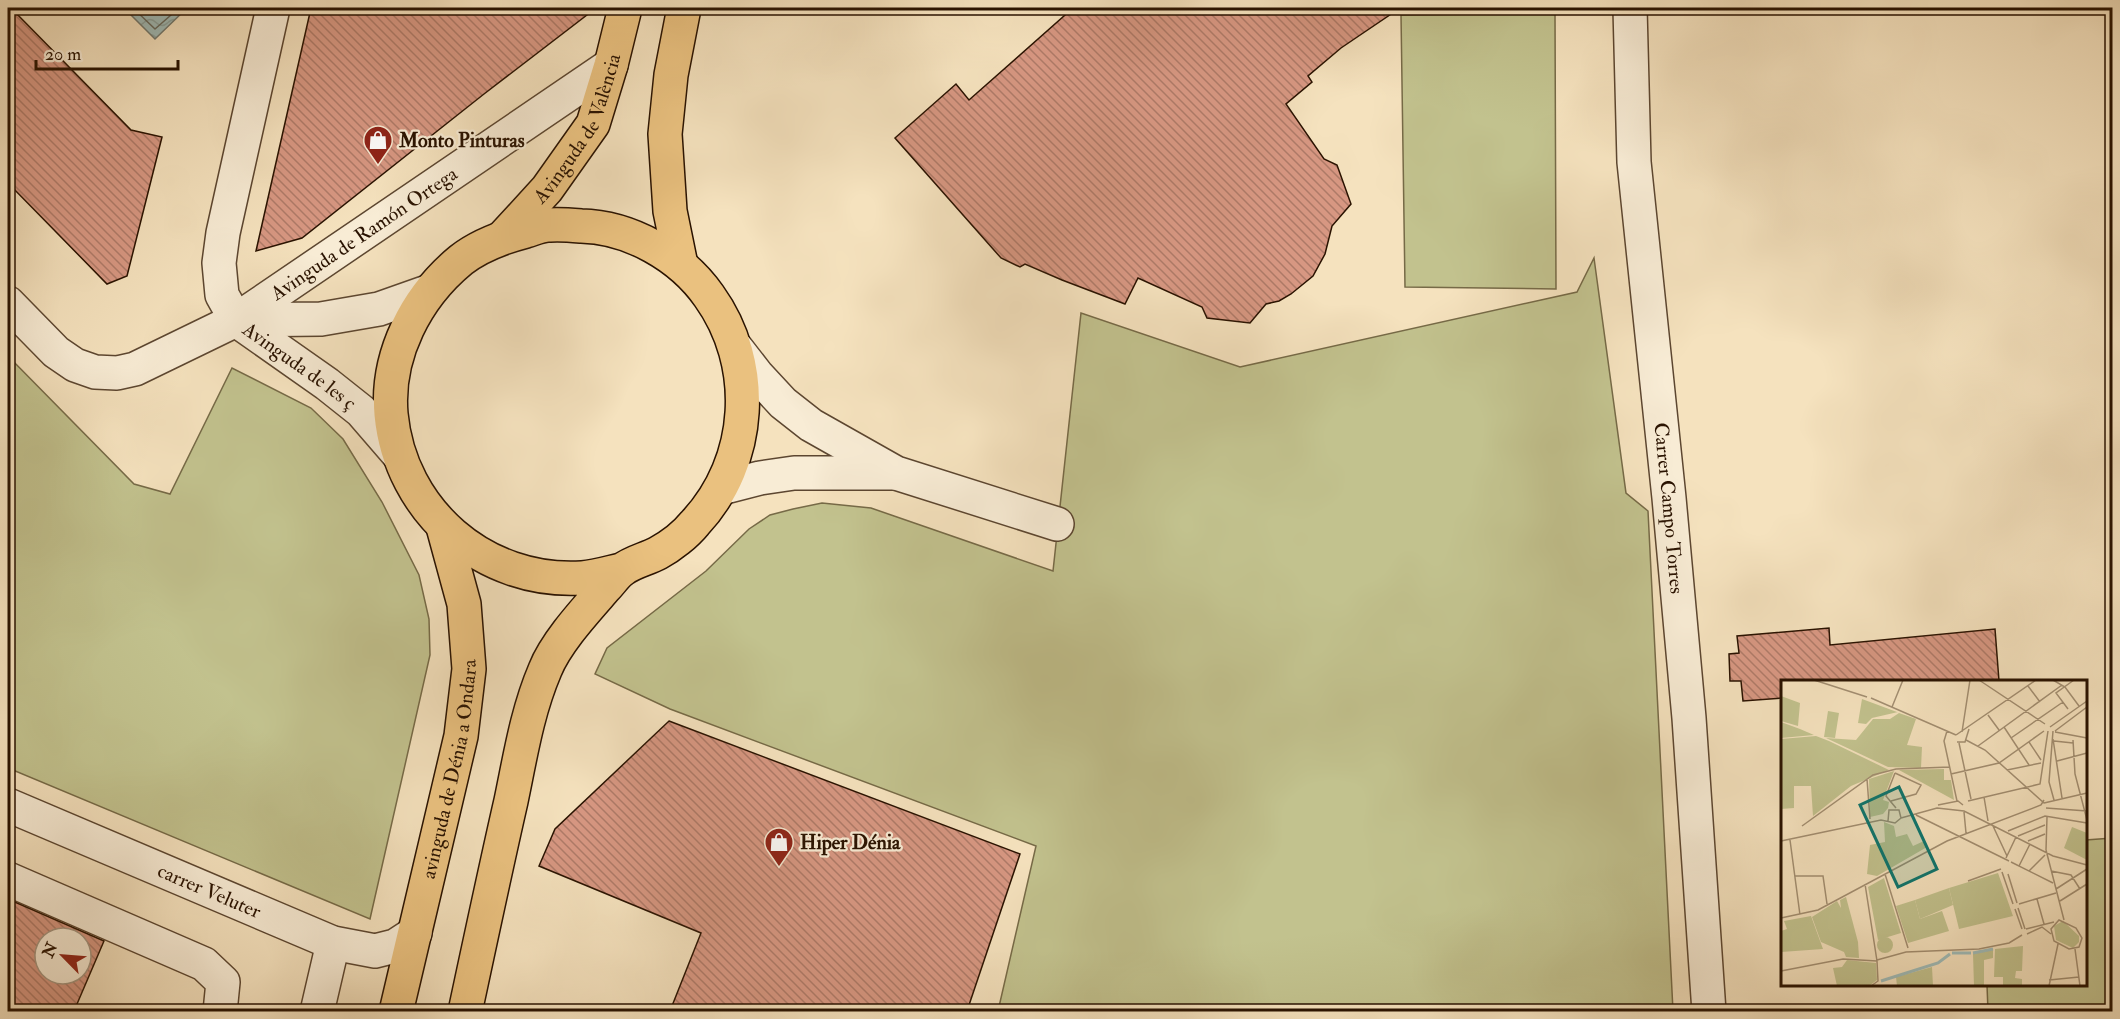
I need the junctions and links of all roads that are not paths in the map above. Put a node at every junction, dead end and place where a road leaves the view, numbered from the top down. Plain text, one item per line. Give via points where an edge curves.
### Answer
1 (273, 8) edge
2 (625, 8) edge
3 (684, 8) edge
4 (1630, 8) edge
5 (611, 64) junction
6 (503, 237) junction
7 (681, 265) junction
8 (430, 291) junction
9 (8, 303) edge
10 (236, 320) junction
11 (736, 348) junction
12 (399, 455) junction
13 (896, 473) junction
14 (721, 488) junction
15 (1057, 524) dead end
16 (443, 527) junction
17 (621, 570) junction
18 (8, 805) edge
19 (8, 879) edge
20 (415, 933) junction
21 (333, 943) junction
22 (220, 1011) edge
23 (317, 1011) edge
24 (396, 1011) edge
25 (465, 1011) edge
26 (1709, 1011) edge

1 - 10 street via 219,263 222,295
2 - 5 main road, Avinguda de València
3 - 7 main road via 665,134 670,211
4 - 26 street, Carrer Campo Torres via 1634,162 1670,498
5 - 6 main road, Avinguda de València via 593,124 547,189
5 - 10 street, Avinguda de Ramón Ortega
6 - 7 main road via 549,225 596,226 642,240
6 - 8 main road via 463,259
7 - 11 main road via 708,293
8 - 10 street, Avinguda de les ç via 379,309 321,319
8 - 12 main road via 407,328 394,369 391,412
9 - 10 street, Avinguda de Ramón Ortega via 56,352 95,372 135,369
10 - 12 street, Avinguda de les ç via 361,411
11 - 13 street via 757,375 811,425
11 - 14 main road via 744,405 738,449
12 - 16 main road via 417,494
13 - 14 street via 794,473
13 - 15 street
14 - 17 main road via 695,524 661,552
16 - 17 main road via 473,551 508,568 545,577 583,578
16 - 20 main road, avinguda de Dénia a Ondara via 464,604 469,669 461,736
17 - 25 main road via 577,620 546,667 529,718
18 - 21 street, carrer Veluter
19 - 22 street via 204,964 223,982
20 - 21 street, carrer Veluter via 395,946 375,951
20 - 24 main road, avinguda de Dénia a Ondara
21 - 23 street

